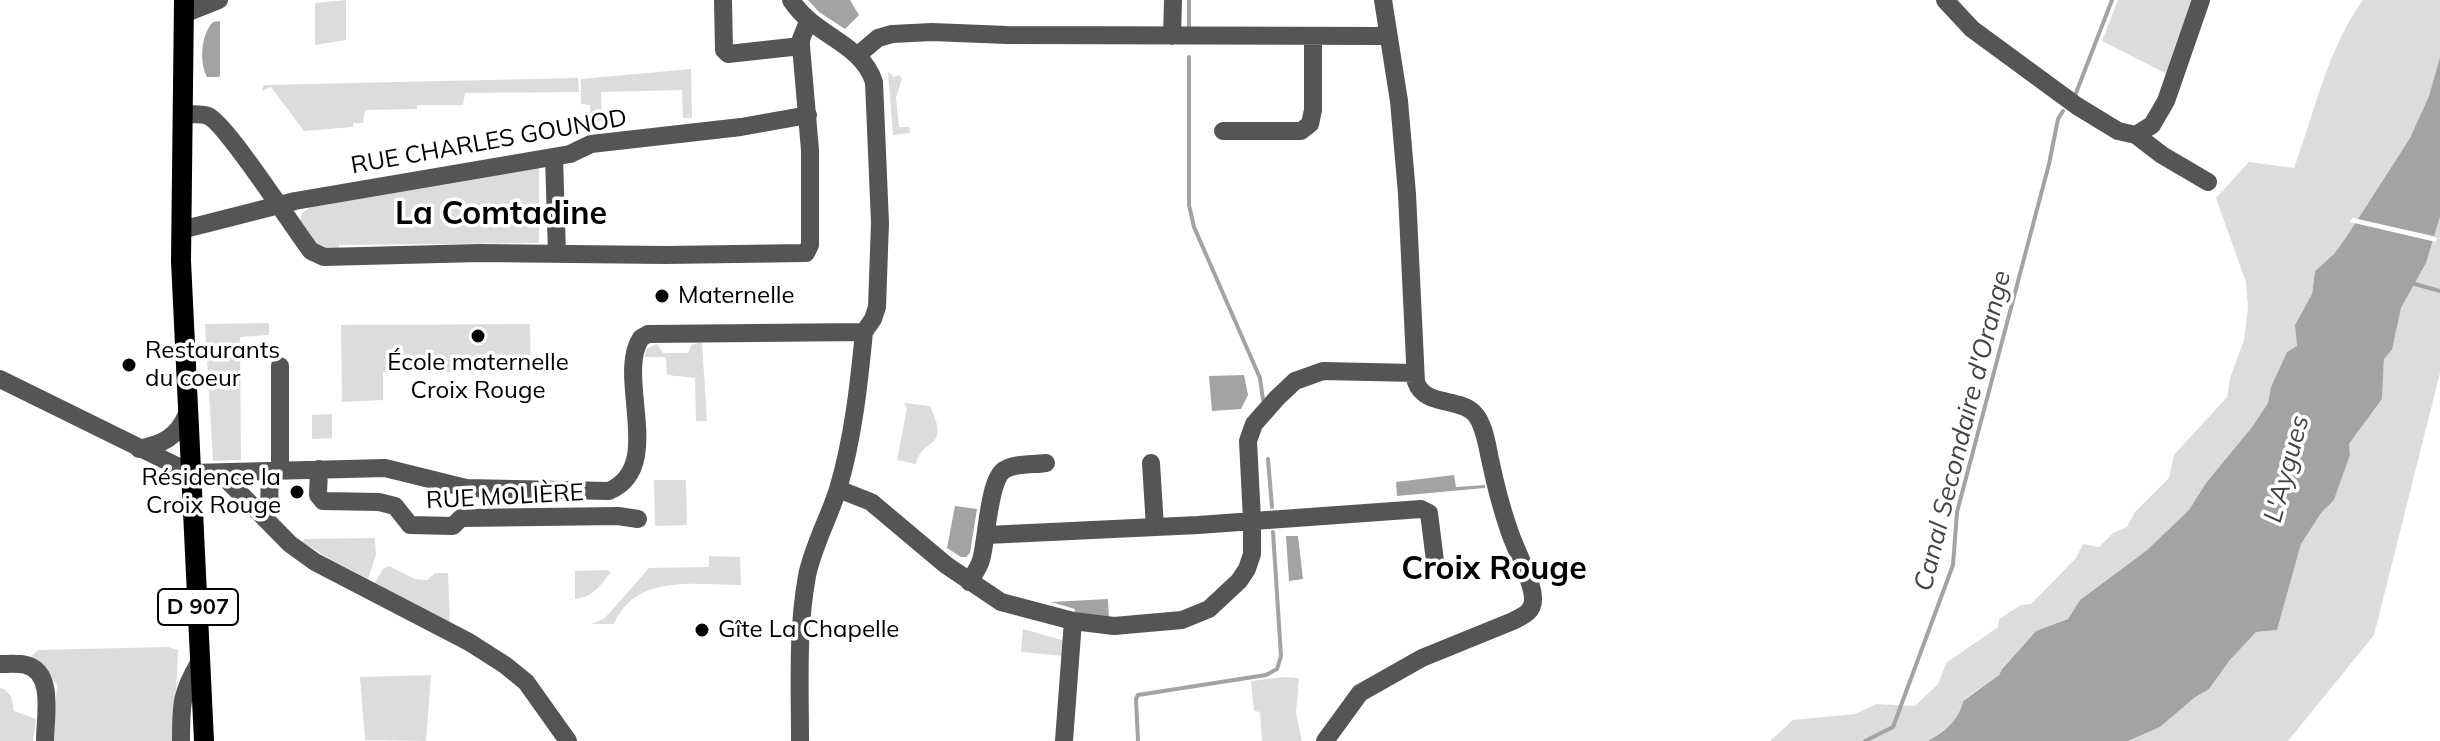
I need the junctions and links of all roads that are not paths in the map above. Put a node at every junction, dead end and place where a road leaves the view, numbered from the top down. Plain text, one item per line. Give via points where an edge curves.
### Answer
1 (219, 0) edge
2 (723, 0) edge
3 (791, 0) edge
4 (1173, 0) edge
5 (1383, 0) edge
6 (1945, 0) edge
7 (2201, 0) edge
8 (184, 7) edge
9 (808, 22) junction
10 (1172, 36) junction
11 (1313, 36) junction
12 (1387, 36) junction
13 (801, 46) junction
14 (858, 55) junction
15 (183, 114) junction
16 (808, 115) junction
17 (1223, 131) dead end
18 (2136, 135) junction
19 (554, 157) junction
20 (2208, 182) dead end
21 (277, 205) junction
22 (181, 230) junction
23 (557, 254) junction
24 (864, 332) junction
25 (280, 366) dead end
26 (1415, 373) junction
27 (0, 379) edge
28 (187, 414) junction
29 (139, 449) junction
30 (1046, 463) dead end
31 (1151, 463) dead end
32 (319, 469) junction
33 (275, 471) junction
34 (191, 473) junction
35 (221, 474) junction
36 (455, 486) junction
37 (838, 489) junction
38 (461, 518) junction
39 (265, 519) junction
40 (638, 519) dead end
41 (1252, 520) junction
42 (1155, 527) junction
43 (987, 535) junction
44 (1435, 561) dead end
45 (969, 582) junction
46 (1073, 621) junction
47 (200, 661) junction
48 (0, 664) edge
49 (45, 741) edge
50 (181, 741) edge
51 (204, 741) edge
52 (568, 741) edge
53 (800, 741) edge
54 (1064, 741) edge
55 (1325, 741) edge

1 - 8 street
2 - 13 street via 728,54
3 - 9 street
4 - 10 street
5 - 12 street
6 - 18 street via 1972,29 2077,106 2118,131
7 - 18 street via 2166,101 2152,125
8 - 15 main road, D 907
9 - 13 street
9 - 14 street
10 - 11 street
10 - 14 street via 892,34
11 - 12 street
11 - 17 street via 1310,124 1301,131
12 - 26 street via 1407,194
13 - 16 street
14 - 24 street via 874,82 879,194 877,307
15 - 21 street via 208,116 217,123
15 - 22 main road, D 907
16 - 19 street, RUE CHARLES GOUNOD via 591,144
16 - 23 street via 806,253
18 - 20 street
19 - 21 street, RUE CHARLES GOUNOD
19 - 23 street
21 - 22 street, RUE CHARLES GOUNOD
21 - 23 street via 311,251 324,257
22 - 28 main road, D 907
24 - 36 street via 648,334 634,355 636,453 630,476 621,486 609,491
24 - 37 street
25 - 33 street
26 - 41 street via 1323,371 1295,381 1254,424 1248,441
26 - 55 street via 1423,393 1476,414 1508,528 1532,589 1532,608 1360,693
27 - 29 street
28 - 29 street via 169,439
28 - 34 main road, D 907
29 - 34 street
30 - 43 street via 1005,469 999,475
31 - 42 street
32 - 33 street
32 - 36 street via 385,468
32 - 38 street, RUE MOLIÈRE via 318,495 323,501 395,506 410,525 453,526
33 - 35 street
33 - 39 street
34 - 35 street
34 - 47 main road, D 907
35 - 39 street
36 - 38 street
37 - 45 street via 871,502
37 - 53 street via 803,600
38 - 40 street, RUE MOLIÈRE
39 - 52 street via 315,562 505,665 526,682
41 - 42 street
41 - 44 street via 1421,509 1429,513
41 - 46 street via 1247,569 1209,609 1147,625
42 - 43 street
43 - 45 street via 981,564
45 - 46 street via 1001,602
46 - 54 street
47 - 50 street via 185,687
47 - 51 main road, D 907
48 - 49 street via 39,671 45,685

